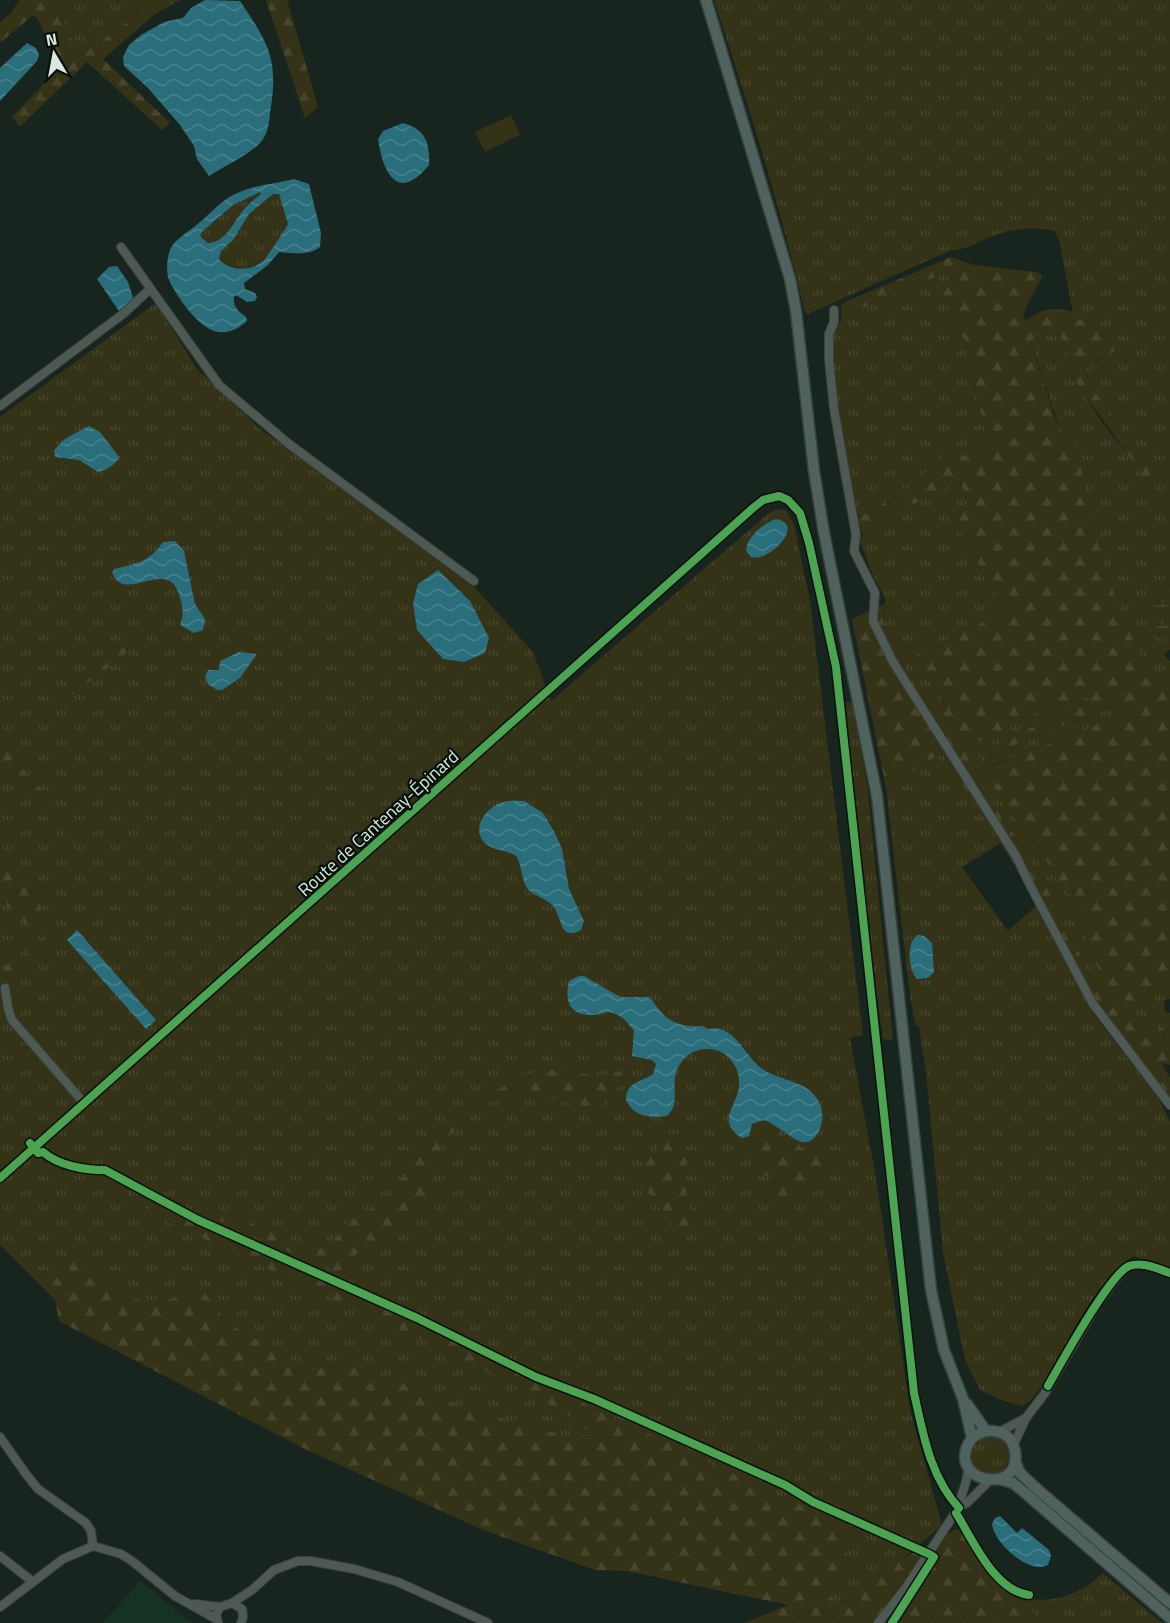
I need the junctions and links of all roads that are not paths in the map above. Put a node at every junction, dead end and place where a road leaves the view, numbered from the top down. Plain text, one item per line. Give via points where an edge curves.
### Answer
1 (706, 0) edge
2 (121, 247) dead end
3 (150, 289) junction
4 (834, 310) dead end
5 (0, 406) edge
6 (474, 581) dead end
7 (5, 988) dead end
8 (84, 1103) junction
9 (1170, 1105) edge
10 (0, 1178) edge
11 (1170, 1273) edge
12 (963, 1399) junction
13 (1026, 1418) junction
14 (986, 1431) junction
15 (999, 1432) junction
16 (0, 1437) edge
17 (972, 1438) junction
18 (1013, 1446) junction
19 (1015, 1461) junction
20 (968, 1467) junction
21 (994, 1480) junction
22 (958, 1509) junction
23 (93, 1546) junction
24 (0, 1556) edge
25 (33, 1582) junction
26 (252, 1590) junction
27 (1029, 1595) dead end
28 (232, 1603) junction
29 (1170, 1603) edge
30 (191, 1604) junction
31 (0, 1607) edge
32 (220, 1607) junction
33 (243, 1613) junction
34 (1170, 1618) edge
35 (217, 1621) edge
36 (482, 1622) edge
37 (241, 1623) edge
38 (878, 1623) edge

1 - 12 main road via 790,279 796,311 824,533 877,796 931,1290 944,1350
2 - 3 street
3 - 5 street via 123,314
3 - 6 street via 219,385 289,444
4 - 9 street via 829,360 834,409 856,535 854,551 875,593 873,621 893,662 1016,856 1093,1004
7 - 8 street via 12,1020
8 - 10 street, Route de Cantenay-Épinard
8 - 22 street, Route de Cantenay-Épinard via 753,508 763,500 779,496 788,500 800,513 809,543 836,667 914,1393 937,1474
11 - 13 street via 1141,1264 1123,1270
12 - 14 main road
12 - 17 main road
13 - 15 street
13 - 18 street
14 - 15 main road
14 - 17 main road
15 - 18 main road
16 - 23 street via 38,1489 86,1523
17 - 20 main road via 965,1452
18 - 19 main road
19 - 21 main road via 1011,1470
19 - 29 main road via 1025,1477
20 - 21 main road via 978,1478
20 - 22 street via 967,1485
21 - 22 street
21 - 34 main road via 1019,1488
22 - 27 street via 970,1539 988,1564 1010,1588
22 - 38 street
23 - 25 street via 63,1559
23 - 30 street via 126,1558
24 - 25 street
25 - 31 street
26 - 28 street
26 - 33 street
26 - 36 street via 274,1570 310,1561 398,1582
28 - 32 street
28 - 33 street
30 - 32 street
30 - 35 street
32 - 35 street
33 - 37 street

